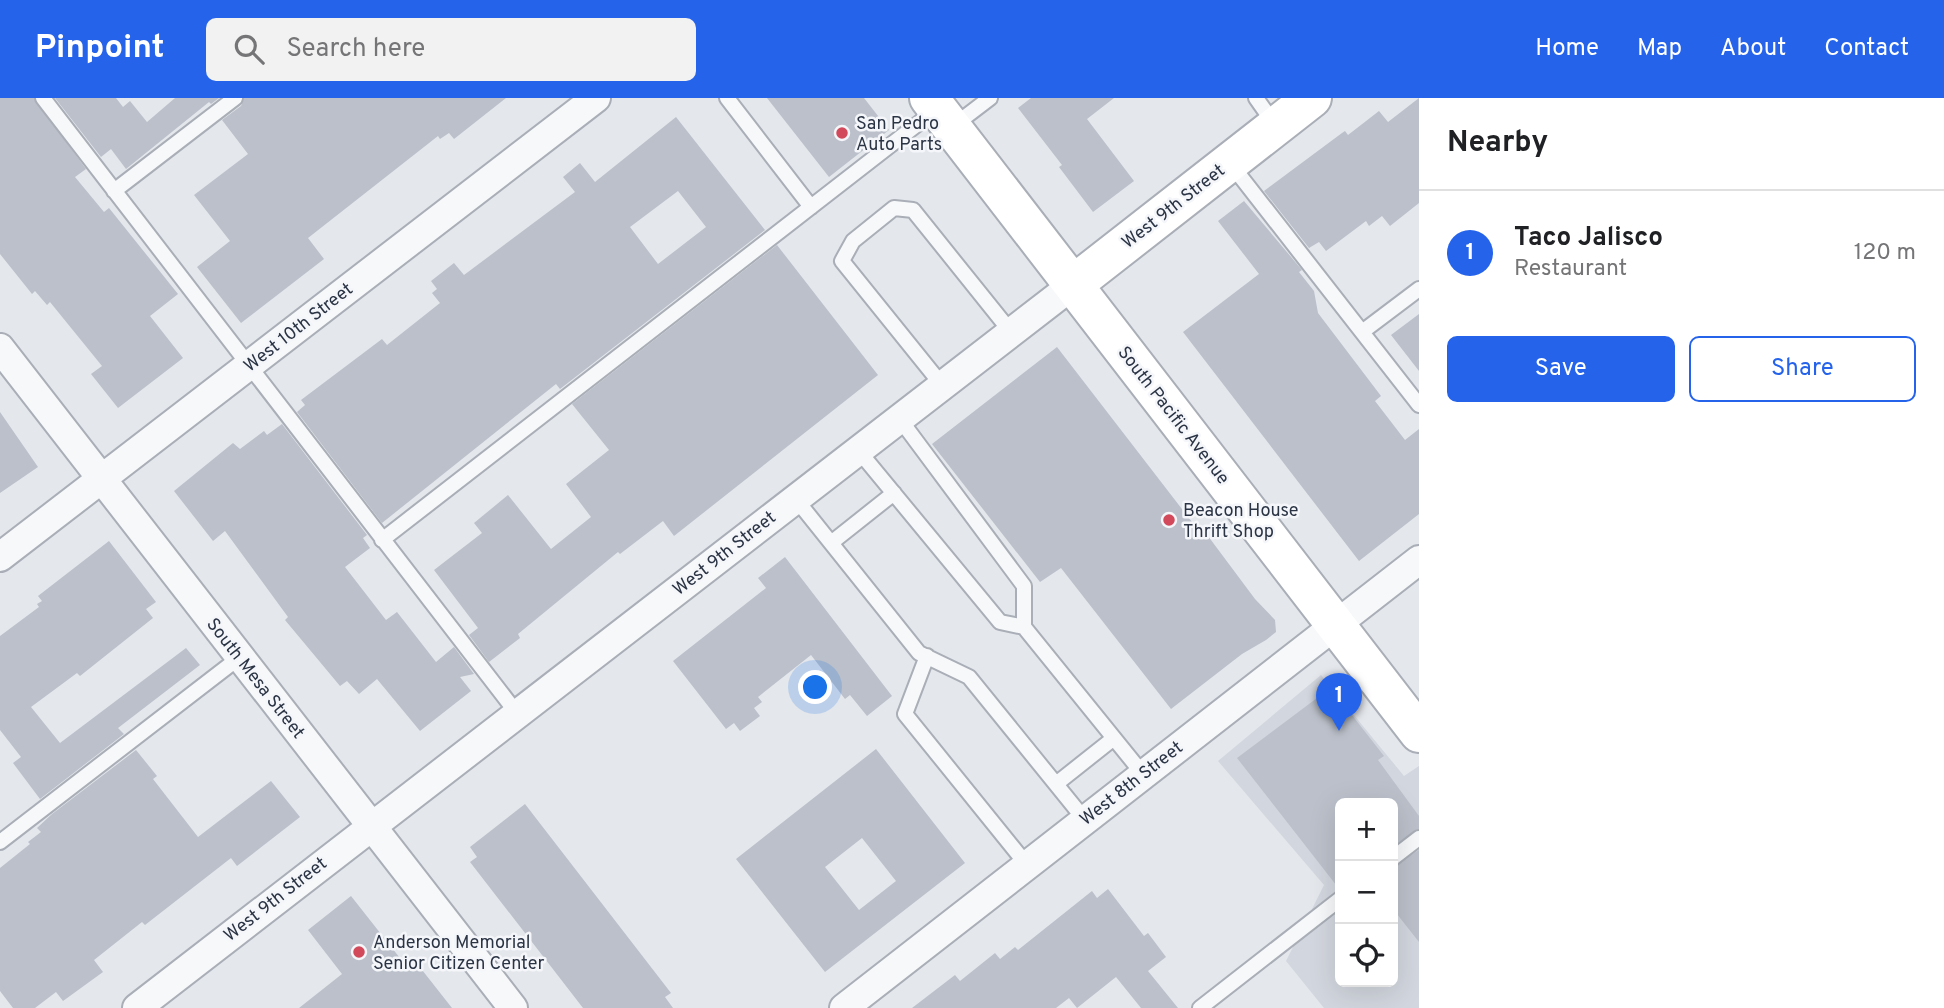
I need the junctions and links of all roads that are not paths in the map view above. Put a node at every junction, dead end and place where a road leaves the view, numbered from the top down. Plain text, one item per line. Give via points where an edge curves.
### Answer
1 (43, 98) edge
2 (235, 98) edge
3 (596, 98) edge
4 (727, 98) edge
5 (990, 98) edge
6 (1312, 98) edge
7 (940, 111) edge
8 (1266, 112) edge
9 (1230, 162) junction
10 (114, 191) junction
11 (811, 207) junction
12 (1074, 284) junction
13 (1419, 289) edge
14 (1011, 332) junction
15 (1362, 332) junction
16 (0, 348) edge
17 (248, 365) junction
18 (942, 385) junction
19 (1419, 405) edge
20 (900, 418) junction
21 (858, 450) junction
22 (101, 478) junction
23 (894, 493) junction
24 (795, 498) junction
25 (382, 540) junction
26 (831, 543) junction
27 (0, 557) edge
28 (1419, 560) edge
29 (1335, 624) junction
30 (1024, 627) junction
31 (926, 656) junction
32 (240, 657) junction
33 (516, 712) junction
34 (1419, 733) edge
35 (1114, 738) junction
36 (1143, 774) junction
37 (1056, 784) junction
38 (1085, 820) junction
39 (370, 825) junction
40 (1419, 838) edge
41 (0, 842) edge
42 (1398, 854) edge
43 (1027, 865) junction
44 (1335, 903) edge
45 (136, 1008) edge
46 (513, 1008) edge
47 (844, 1008) edge
48 (1200, 1008) edge

1 - 10 lane
2 - 10 lane
3 - 17 street, West 10th Street
4 - 11 lane
5 - 7 lane
6 - 8 main road, West 9th Street
7 - 11 lane
7 - 12 main road, South Pacific Avenue
8 - 9 main road, West 9th Street
9 - 12 main road, West 9th Street
9 - 15 lane
10 - 17 lane
11 - 25 lane
12 - 14 street, West 9th Street
12 - 29 main road, South Pacific Avenue
13 - 15 lane
14 - 18 street, West 9th Street
14 - 18 lane via 913,210 894,208 853,241 842,261
15 - 19 lane
16 - 22 street, South Mesa Street
17 - 22 street, West 10th Street
17 - 25 lane
18 - 20 street, West 9th Street
20 - 21 street, West 9th Street
20 - 30 lane via 1024,586
21 - 23 lane
21 - 24 street, West 9th Street
22 - 27 street, West 10th Street
22 - 32 street, South Mesa Street
23 - 26 lane
23 - 30 lane via 1000,622
24 - 26 lane
24 - 33 street, West 9th Street
25 - 33 lane
26 - 31 lane
28 - 29 street, West 8th Street
29 - 34 main road, South Pacific Avenue
29 - 36 street, West 8th Street
30 - 35 lane
31 - 37 lane via 969,677
31 - 43 lane via 905,714
32 - 39 street, South Mesa Street
32 - 41 lane
33 - 39 street, West 9th Street
35 - 36 lane
35 - 37 lane
36 - 38 street, West 8th Street
37 - 38 lane
38 - 43 street, West 8th Street
39 - 45 street, West 9th Street
39 - 46 street, South Mesa Street
40 - 42 lane
43 - 47 street, West 8th Street
44 - 48 lane

